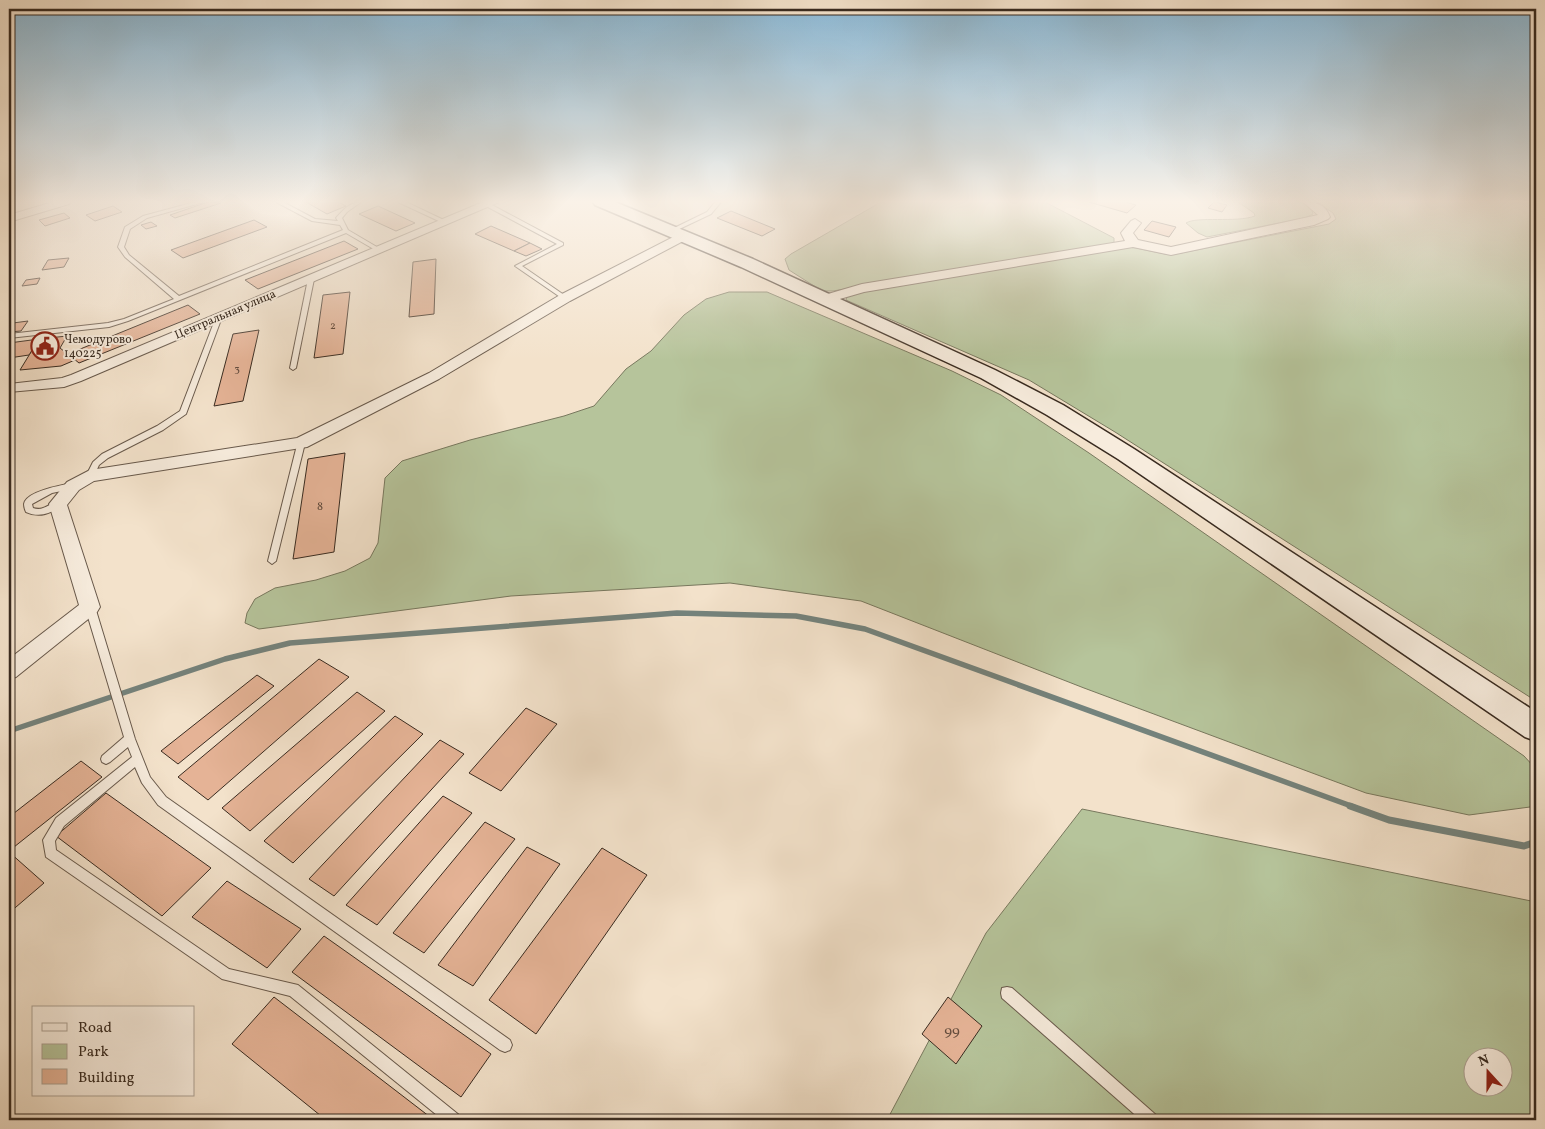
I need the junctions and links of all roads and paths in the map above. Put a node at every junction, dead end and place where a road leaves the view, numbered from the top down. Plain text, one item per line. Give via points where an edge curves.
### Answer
1 (126, 255) edge
2 (287, 255) edge
3 (369, 255) edge
4 (540, 255) edge
5 (641, 255) edge
6 (724, 255) edge
7 (1063, 255) edge
8 (311, 279) junction
9 (565, 298) junction
10 (178, 299) junction
11 (826, 299) junction
12 (219, 317) junction
13 (9, 336) edge
14 (293, 368) dead end
15 (9, 388) edge
16 (301, 443) junction
17 (90, 476) junction
18 (73, 486) junction
19 (58, 504) junction
20 (272, 561) dead end
21 (90, 606) junction
22 (9, 672) edge
23 (1536, 728) edge
24 (130, 739) junction
25 (138, 758) junction
26 (106, 759) dead end
27 (1008, 993) dead end
28 (506, 1046) dead end
29 (454, 1120) edge
30 (1151, 1120) edge

1 - 10 lane
2 - 10 lane
3 - 8 street, Центральная улица
4 - 9 lane via 518,266
5 - 9 street
6 - 11 street
7 - 11 street via 862,288
8 - 12 street, Центральная улица
8 - 14 lane
9 - 16 street via 434,376
10 - 13 lane via 109,325
11 - 23 street via 988,374 1055,410
12 - 15 street, Центральная улица via 76,378
12 - 17 lane via 183,412 160,428 105,456
16 - 17 street
16 - 20 lane
17 - 18 street
18 - 19 street
18 - 19 lane via 38,494 28,503 29,510 35,514 46,512
19 - 21 street
21 - 22 street
21 - 24 lane
24 - 25 lane
24 - 26 lane
25 - 28 lane via 146,780 162,801
25 - 29 lane via 60,822 49,840 50,853 226,975 293,990
27 - 30 lane

